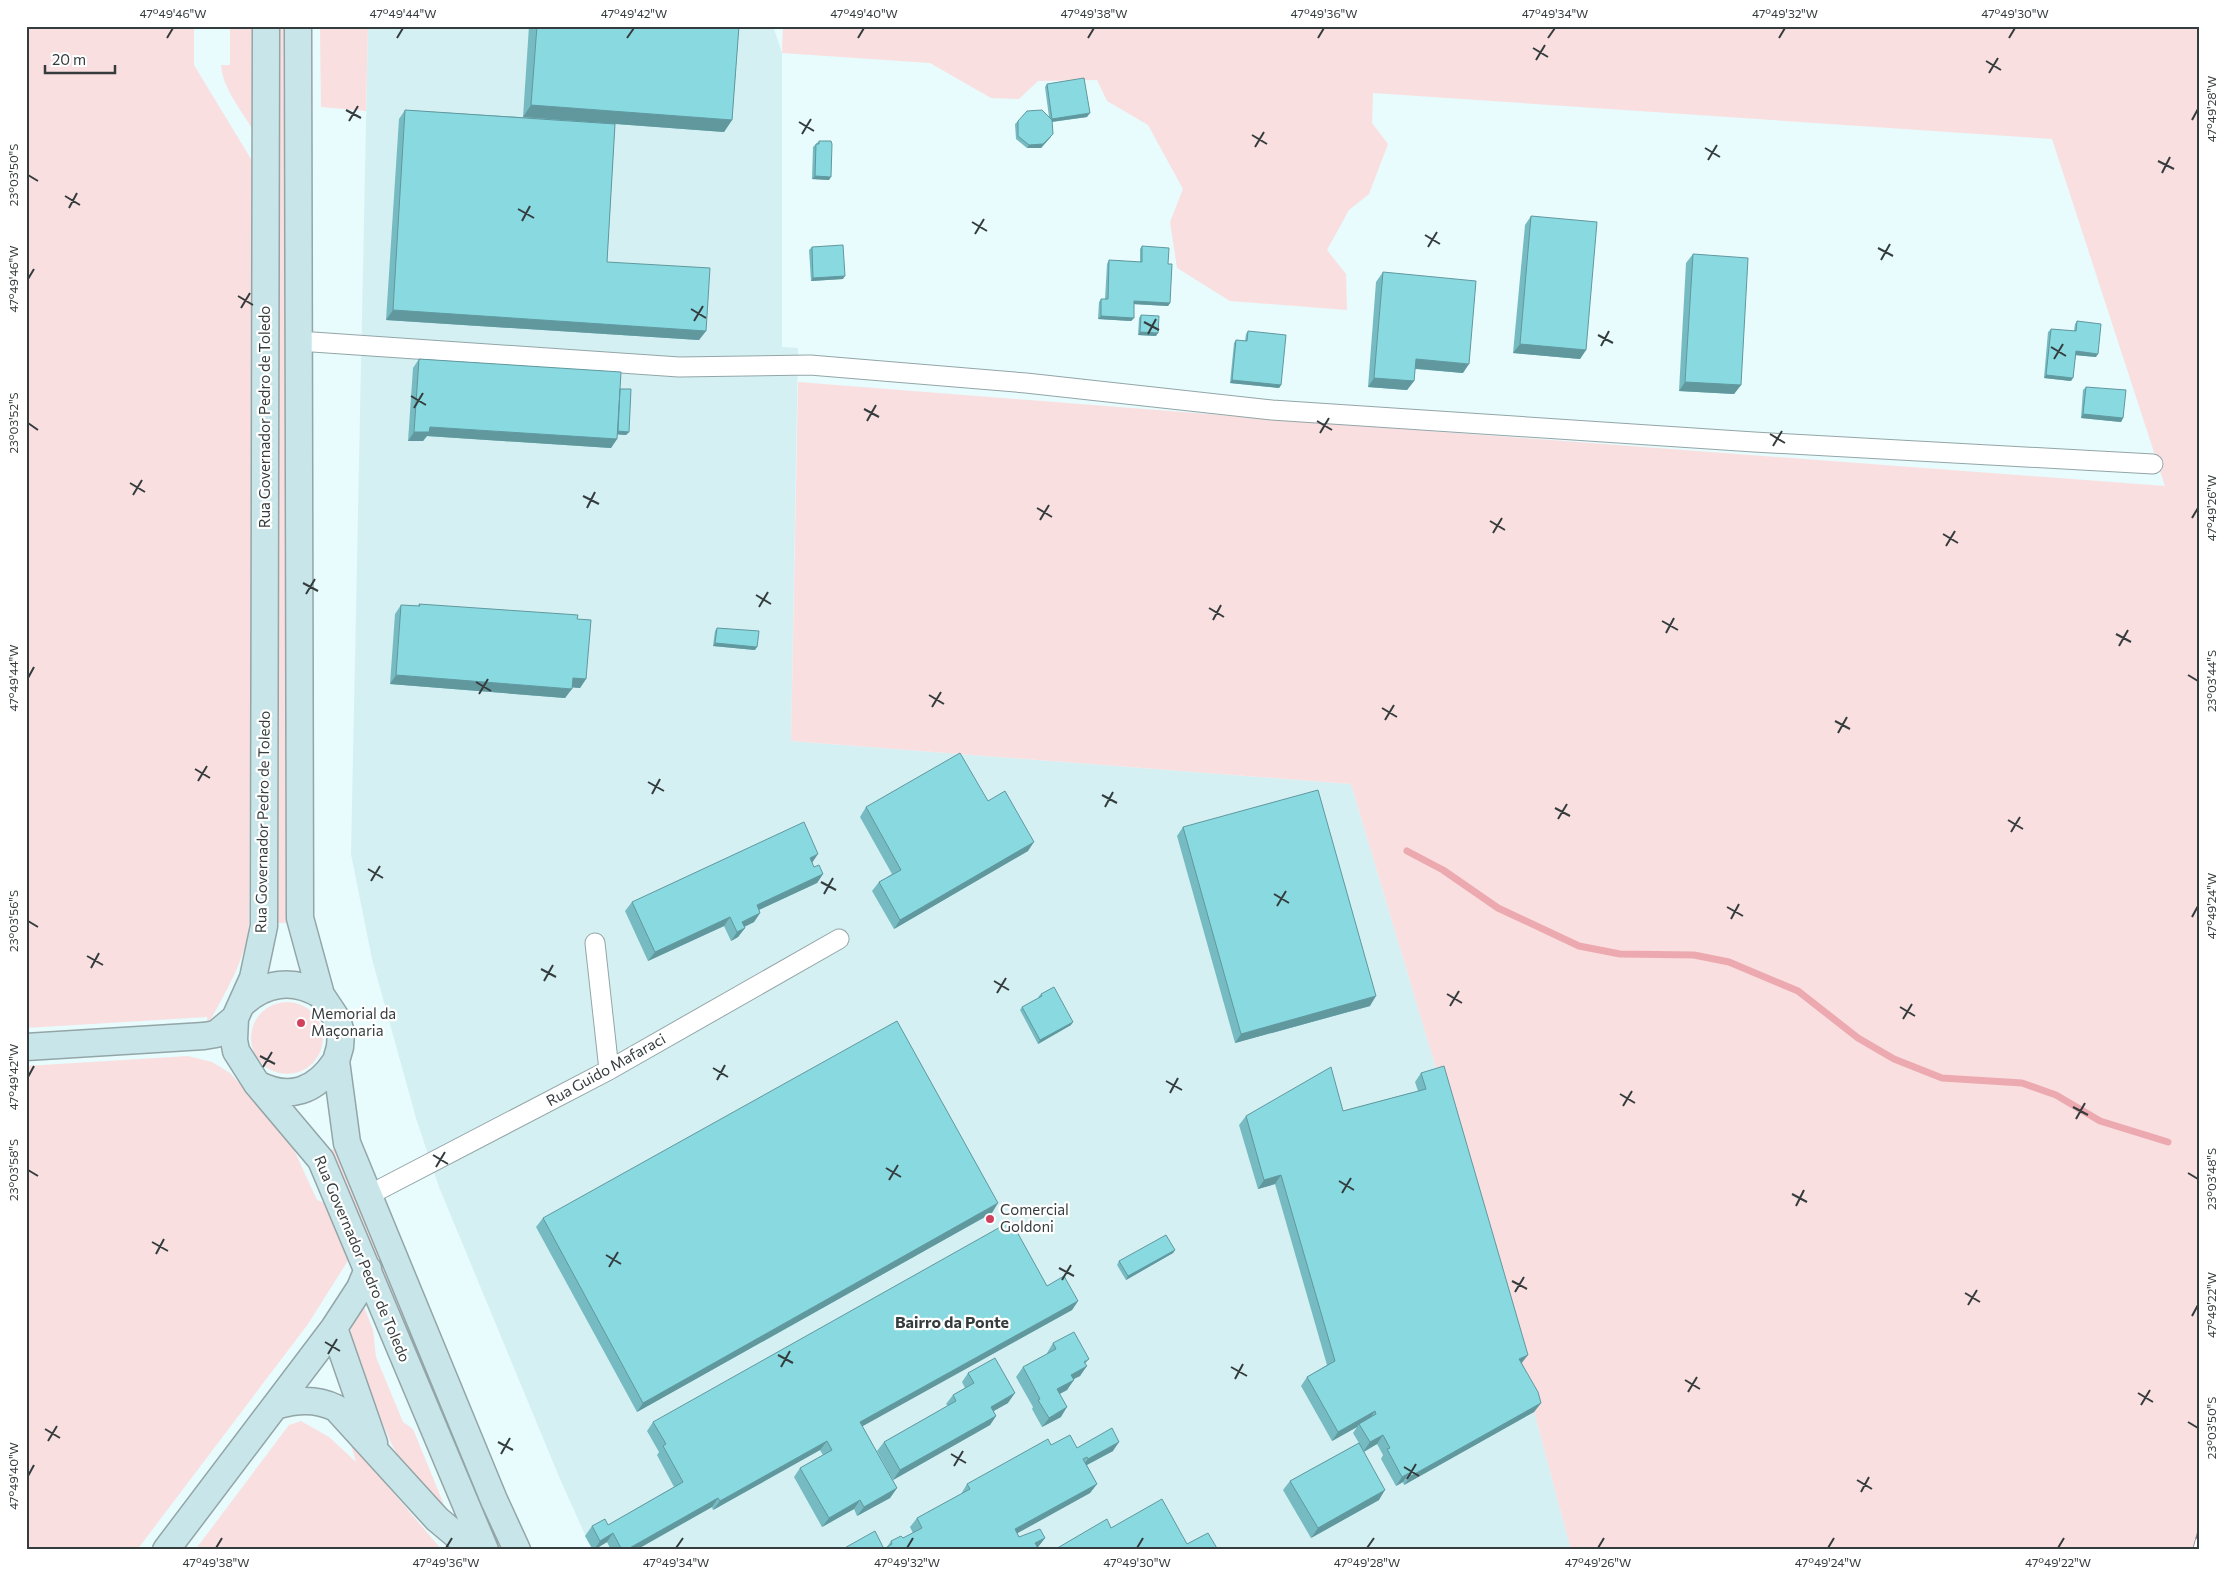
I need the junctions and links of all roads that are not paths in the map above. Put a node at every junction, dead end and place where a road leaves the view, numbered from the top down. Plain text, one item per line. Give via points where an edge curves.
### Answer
1 (266, 26) edge
2 (298, 26) edge
3 (298, 341) junction
4 (2153, 464) dead end
5 (838, 939) dead end
6 (596, 943) dead end
7 (321, 996) junction
8 (238, 1011) junction
9 (204, 1036) junction
10 (26, 1047) edge
11 (241, 1061) junction
12 (336, 1061) junction
13 (609, 1070) junction
14 (257, 1084) junction
15 (369, 1195) junction
16 (368, 1269) junction
17 (334, 1328) junction
18 (274, 1406) junction
19 (377, 1452) junction
20 (166, 1550) edge
21 (474, 1550) edge
22 (484, 1550) edge
23 (517, 1550) edge

1 - 8 main road, Rua Governador Pedro de Toledo via 264,926 253,978
2 - 3 main road, Rua Governador Pedro de Toledo
3 - 4 street via 679,367 810,365 1026,383 1272,410
3 - 7 main road, Rua Governador Pedro de Toledo via 298,906
5 - 13 street, Rua Guido Mafaraci
6 - 13 street
7 - 8 main road via 301,986 278,984 260,990
7 - 12 main road, Rua Governador Pedro de Toledo via 330,1006 339,1026 340,1047
8 - 9 main road via 216,1034
8 - 11 main road, Rua Governador Pedro de Toledo via 234,1040
9 - 10 main road
9 - 11 main road
11 - 14 main road, Rua Governador Pedro de Toledo
12 - 14 main road via 322,1079 295,1092 275,1092
12 - 15 main road, Rua Governador Pedro de Toledo via 347,1143
13 - 15 street, Rua Guido Mafaraci
14 - 16 main road, Rua Governador Pedro de Toledo via 321,1160
15 - 23 main road, Rua Governador Pedro de Toledo
16 - 17 main road via 360,1288
16 - 22 main road, Rua Governador Pedro de Toledo
17 - 18 main road
17 - 19 main road
18 - 19 main road via 304,1400 336,1408
18 - 20 main road
19 - 21 main road via 436,1519

